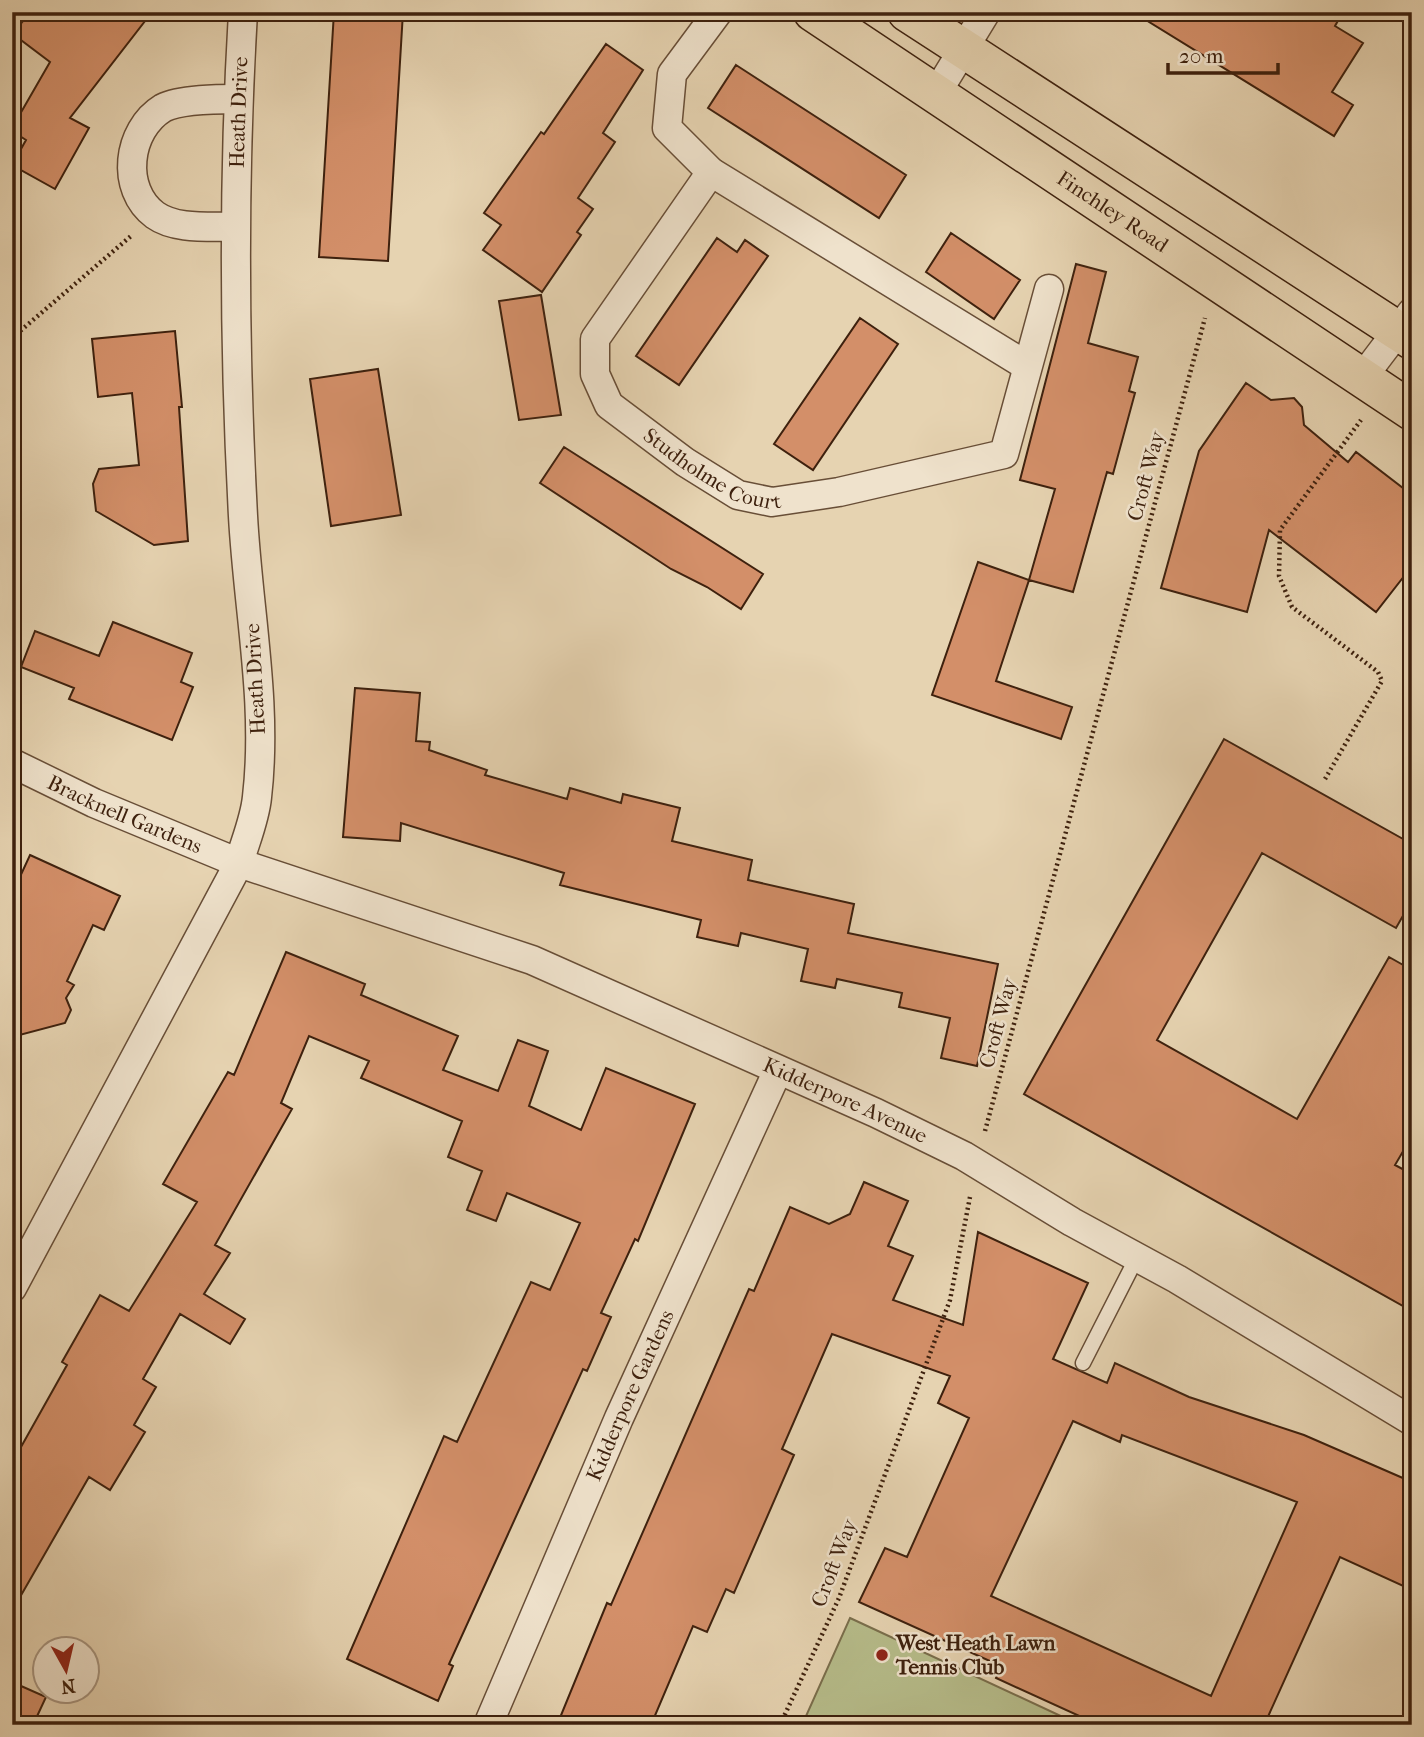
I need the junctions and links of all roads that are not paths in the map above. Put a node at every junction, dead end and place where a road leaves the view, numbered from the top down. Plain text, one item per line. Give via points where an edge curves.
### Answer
1 (243, 12) edge
2 (718, 12) edge
3 (813, 12) edge
4 (906, 12) edge
5 (986, 12) edge
6 (963, 50) junction
7 (936, 94) junction
8 (238, 99) junction
9 (711, 172) junction
10 (234, 228) junction
11 (1049, 289) dead end
12 (1407, 328) edge
13 (1027, 366) junction
14 (1386, 393) edge
15 (12, 763) edge
16 (239, 863) junction
17 (778, 1070) junction
18 (1137, 1257) junction
19 (12, 1288) edge
20 (1083, 1363) dead end
21 (1412, 1420) edge
22 (488, 1725) edge

1 - 8 street, Heath Drive
2 - 9 street via 672,74 667,128
3 - 7 highway, Finchley Road
4 - 6 highway
5 - 6 street
6 - 7 street
6 - 12 highway
7 - 14 highway, Finchley Road
8 - 10 street, Heath Drive
8 - 10 street via 165,107 149,120 134,147 130,172 140,197 155,215 176,224
9 - 13 street
9 - 13 street, Studholme Court via 594,339 595,374 609,405 727,489 772,502 838,492 1004,454
10 - 16 street, Heath Drive via 243,519 260,714 257,799
11 - 13 street, Studholme Court
12 - 14 street
15 - 16 street, Bracknell Gardens via 94,803
16 - 17 street, Kidderpore Avenue via 532,960
16 - 19 street, Heath Drive
17 - 18 street, Kidderpore Avenue via 976,1164
17 - 22 street, Kidderpore Gardens via 619,1418
18 - 20 lane
18 - 21 street, Kidderpore Avenue

